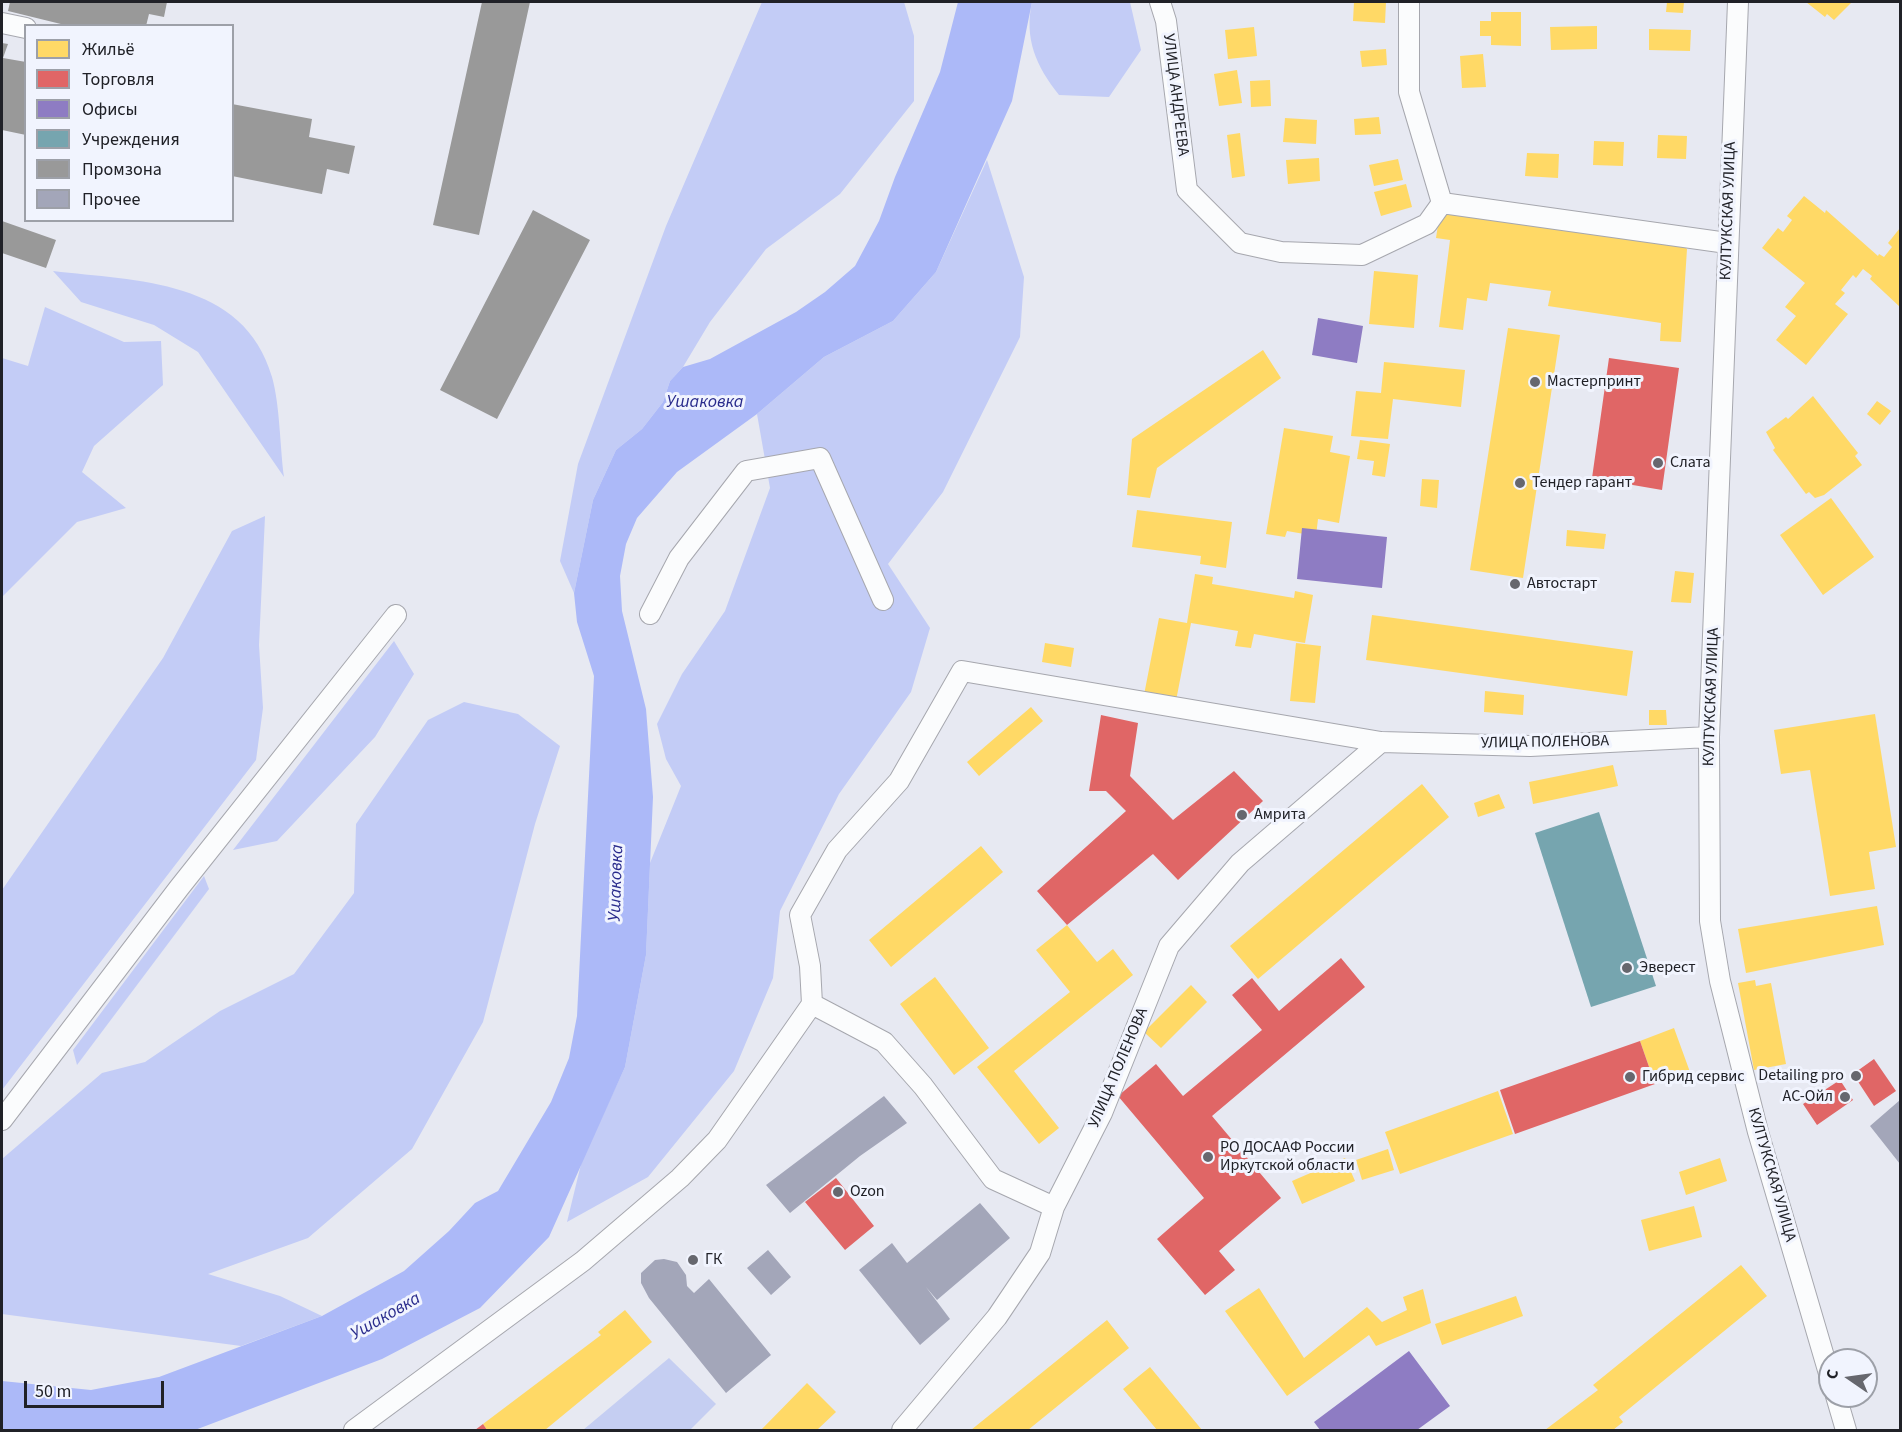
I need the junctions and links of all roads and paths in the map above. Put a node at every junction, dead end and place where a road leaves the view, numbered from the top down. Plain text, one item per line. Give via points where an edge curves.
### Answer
1 (1160, 2) edge
2 (1409, 2) edge
3 (1738, 2) edge
4 (2, 22) edge
5 (24, 28) edge
6 (1442, 203) junction
7 (1727, 243) junction
8 (883, 600) dead end
9 (650, 614) dead end
10 (396, 615) dead end
11 (1709, 737) junction
12 (1381, 742) junction
13 (812, 1004) junction
14 (2, 1120) edge
15 (1054, 1207) junction
16 (1821, 1348) edge
17 (1839, 1408) edge
18 (354, 1431) edge
19 (902, 1431) edge
20 (1846, 1431) edge

1 - 6 street, УЛИЦА АНДРЕЕВА via 1166,21 1187,190 1240,243 1281,252 1362,255 1427,224
2 - 6 street via 1410,92
3 - 7 street, КУЛТУКСКАЯ УЛИЦА
4 - 5 street
6 - 7 street
7 - 11 street, КУЛТУКСКАЯ УЛИЦА
8 - 9 street via 820,458 746,471 679,558
10 - 14 street via 179,888
11 - 12 street, УЛИЦА ПОЛЕНОВА via 1530,746
11 - 16 street, КУЛТУКСКАЯ УЛИЦА via 1710,921 1720,981 1758,1132
12 - 13 street, УЛИЦА ПОЛЕНОВА via 962,671 899,781 837,850 800,915 810,966
12 - 15 street, УЛИЦА ПОЛЕНОВА via 1240,863 1169,946 1102,1113
13 - 15 street via 884,1042 923,1086 993,1179
13 - 18 street via 717,1140 680,1178 583,1261
15 - 19 street, УЛИЦА ПОЛЕНОВА via 1040,1253 998,1317
17 - 20 street

